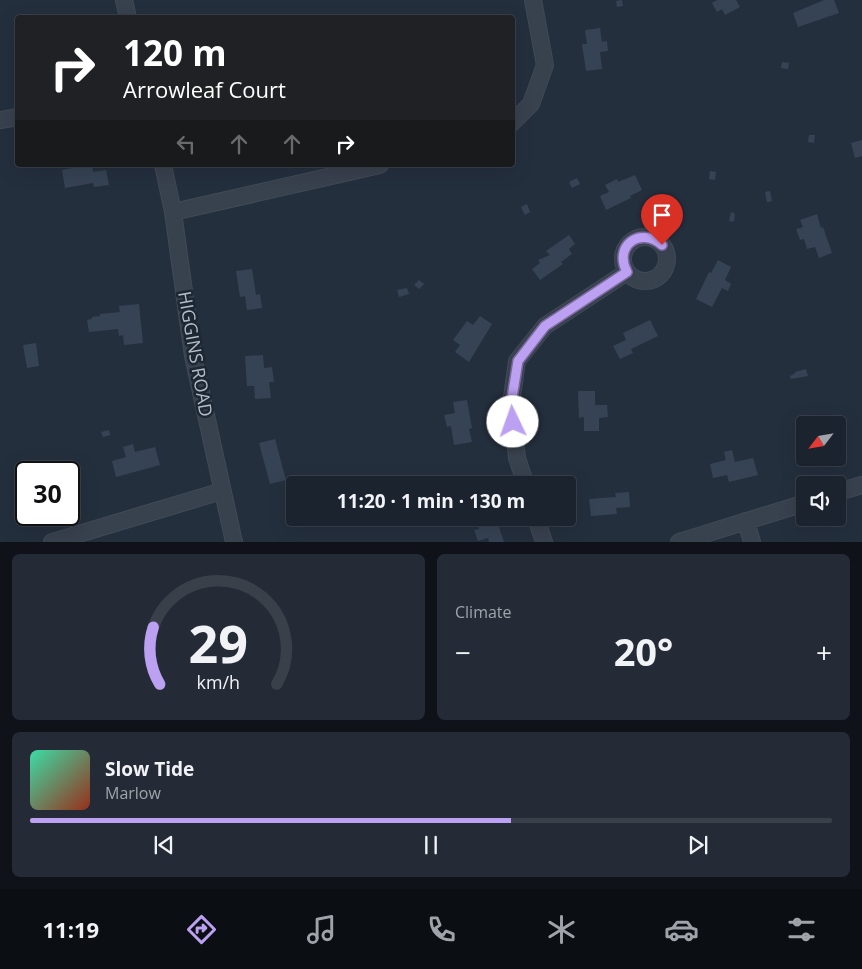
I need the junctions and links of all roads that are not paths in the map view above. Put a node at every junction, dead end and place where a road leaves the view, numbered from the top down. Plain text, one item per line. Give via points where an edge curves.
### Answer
1 (124, 0) edge
2 (532, 0) edge
3 (127, 15) edge
4 (15, 118) edge
5 (0, 120) edge
6 (515, 121) edge
7 (163, 167) edge
8 (371, 167) edge
9 (173, 212) junction
10 (627, 272) dead end
11 (523, 476) edge
12 (862, 485) edge
13 (222, 490) junction
14 (846, 490) edge
15 (796, 506) edge
16 (746, 521) junction
17 (539, 526) edge
18 (52, 542) edge
19 (234, 542) edge
20 (544, 542) edge
21 (679, 542) edge
22 (752, 542) edge

1 - 3 street
2 - 6 street via 545,65 531,104
4 - 5 street
7 - 9 street, HIGGINS ROAD
8 - 9 street
9 - 13 street, HIGGINS ROAD via 193,356
10 - 11 street via 545,326 518,361 511,404 517,458
12 - 14 street
13 - 18 street
13 - 19 street, HIGGINS ROAD
15 - 16 street
16 - 21 street
16 - 22 street
17 - 20 street

